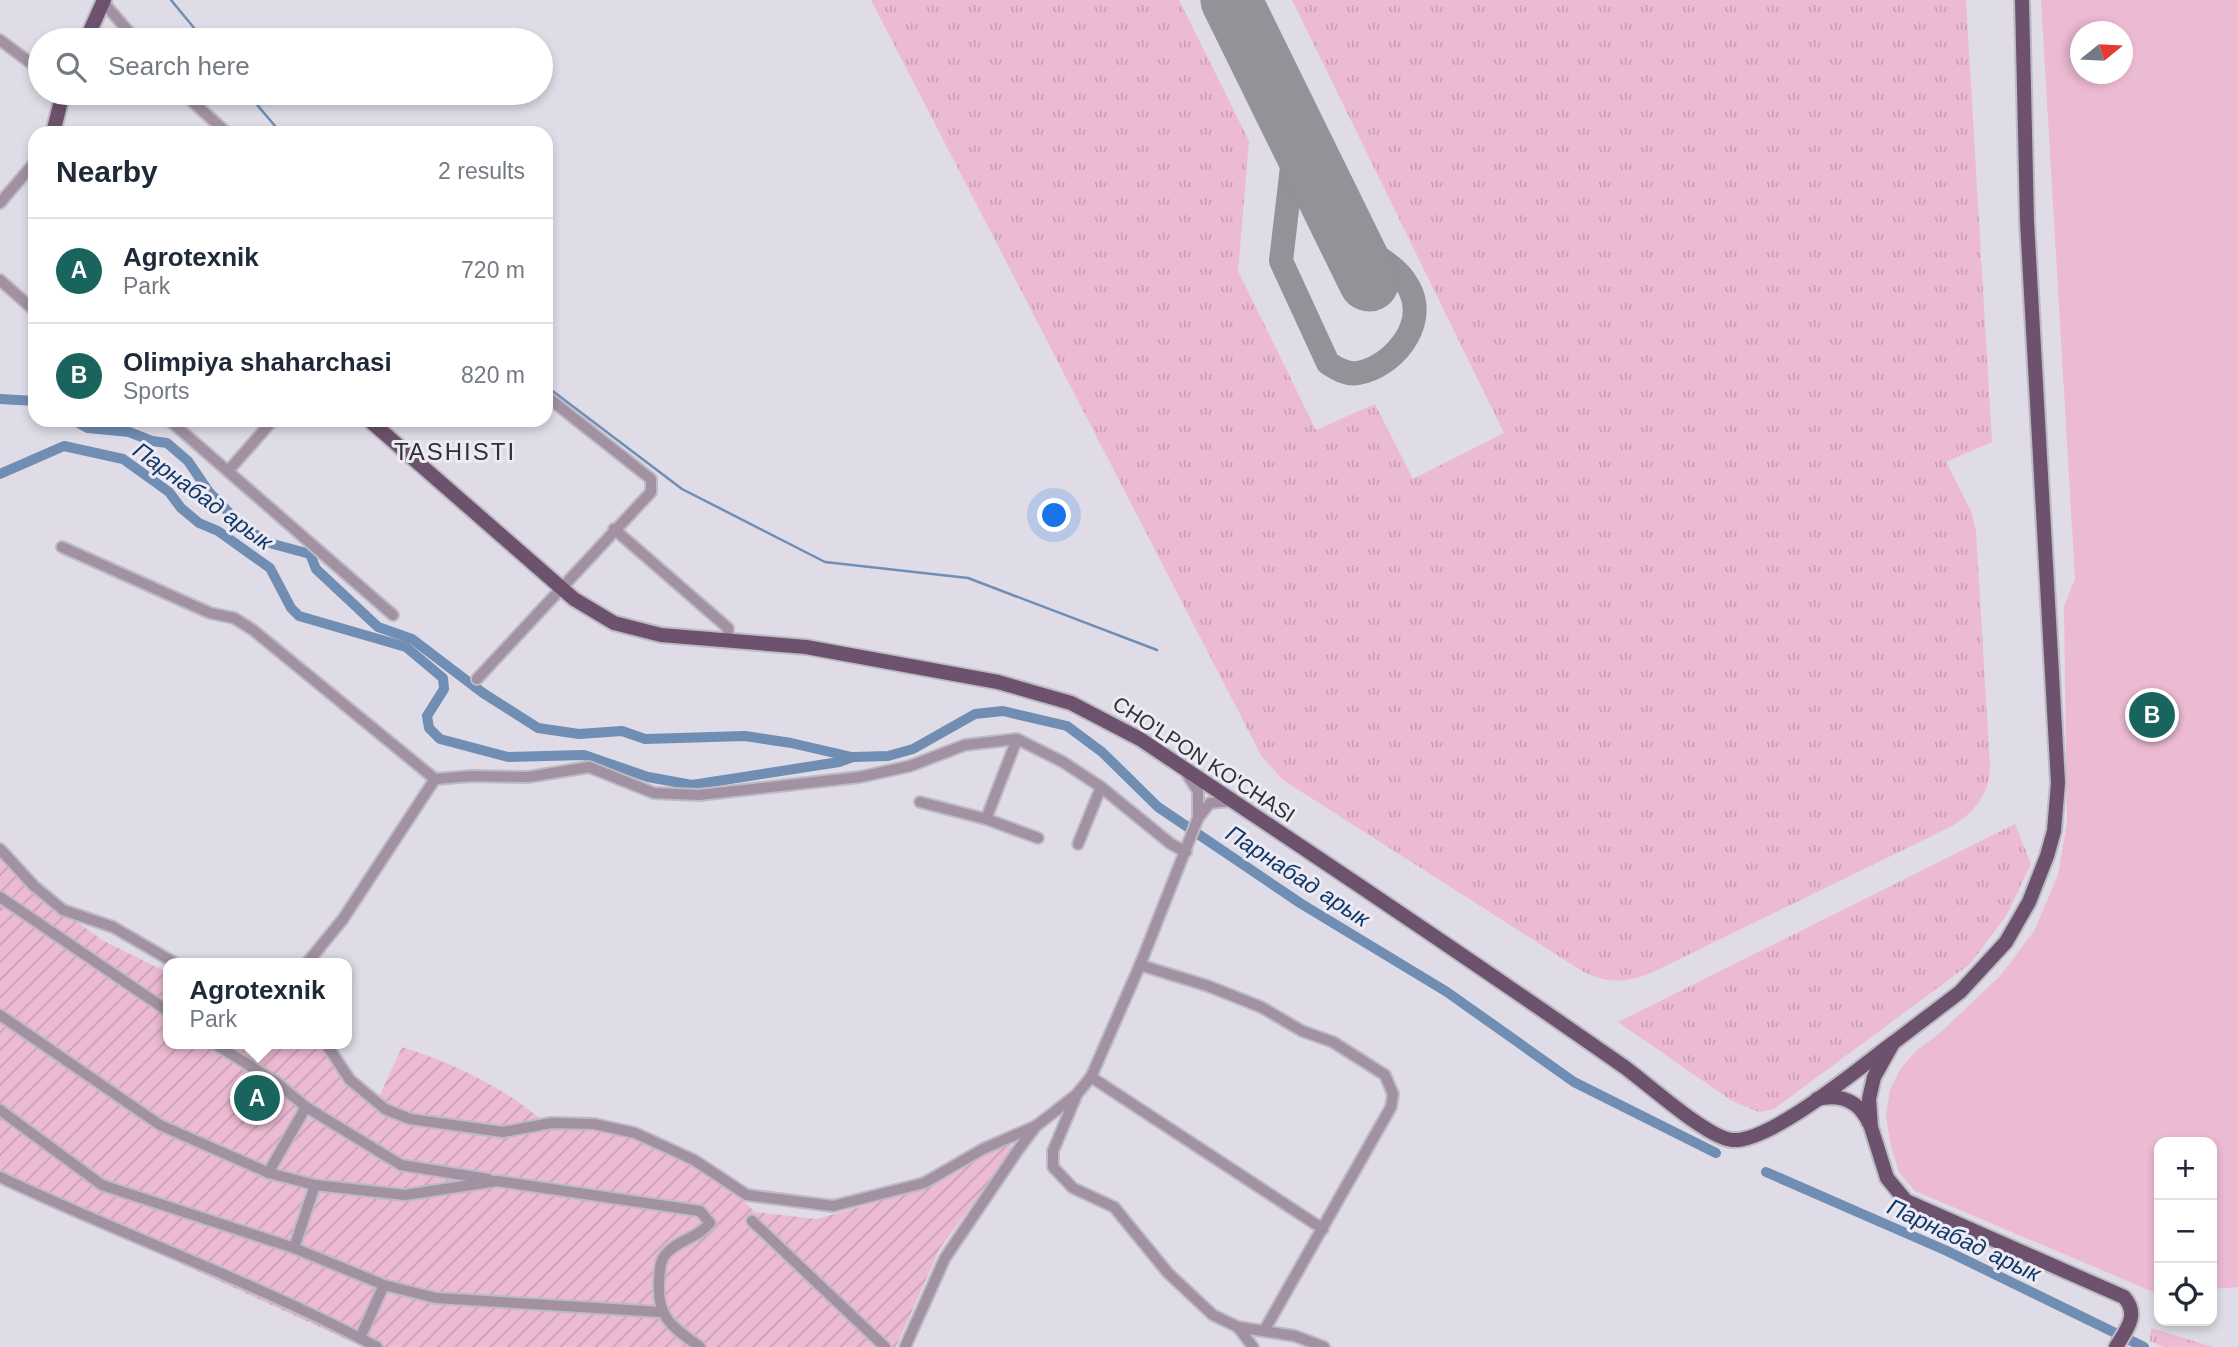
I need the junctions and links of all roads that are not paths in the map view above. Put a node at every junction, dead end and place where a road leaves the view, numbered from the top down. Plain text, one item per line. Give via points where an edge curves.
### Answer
1 (2022, 0) edge
2 (103, 1) edge
3 (91, 28) edge
4 (126, 28) edge
5 (0, 40) edge
6 (28, 61) edge
7 (60, 105) edge
8 (196, 105) edge
9 (53, 126) edge
10 (219, 126) edge
11 (28, 170) edge
12 (0, 203) edge
13 (0, 280) edge
14 (28, 305) edge
15 (553, 402) edge
16 (177, 427) edge
17 (267, 427) edge
18 (377, 427) edge
19 (229, 470) junction
20 (614, 529) junction
21 (62, 547) dead end
22 (562, 589) junction
23 (394, 615) dead end
24 (729, 640) junction
25 (477, 679) dead end
26 (1017, 738) junction
27 (1175, 762) junction
28 (435, 779) junction
29 (1101, 787) junction
30 (920, 802) dead end
31 (1238, 804) junction
32 (1198, 818) junction
33 (986, 819) junction
34 (1038, 838) dead end
35 (1078, 844) dead end
36 (1188, 847) junction
37 (0, 849) edge
38 (0, 897) edge
39 (166, 958) edge
40 (311, 958) edge
41 (1140, 965) junction
42 (163, 1008) edge
43 (0, 1015) edge
44 (1893, 1044) junction
45 (223, 1049) edge
46 (329, 1049) edge
47 (1091, 1077) junction
48 (1077, 1094) junction
49 (1811, 1101) junction
50 (306, 1107) junction
51 (0, 1110) edge
52 (1036, 1126) junction
53 (1871, 1127) junction
54 (268, 1172) junction
55 (0, 1177) edge
56 (497, 1181) junction
57 (315, 1185) junction
58 (751, 1220) dead end
59 (1323, 1229) junction
60 (293, 1248) junction
61 (384, 1286) junction
62 (661, 1312) junction
63 (1238, 1327) junction
64 (1264, 1331) junction
65 (360, 1338) junction
66 (377, 1347) edge
67 (701, 1347) edge
68 (885, 1347) edge
69 (905, 1347) edge
70 (1253, 1347) edge
71 (1324, 1347) edge
72 (2116, 1347) edge

1 - 44 main road, CHO'LPON KO'CHASI via 2027,221 2058,783 2054,831 2039,880 2006,942 1960,992
2 - 3 main road
2 - 4 street
5 - 6 street
7 - 9 main road
8 - 10 street
11 - 12 street
13 - 14 street
15 - 20 street via 651,479 651,492
16 - 19 street
17 - 19 street
18 - 22 main road, CHO'LPON KO'CHASI
19 - 23 street
20 - 22 street
20 - 24 street via 728,628
21 - 28 street via 243,624
22 - 24 main road, CHO'LPON KO'CHASI via 593,612 630,628
22 - 25 street
24 - 27 main road, CHO'LPON KO'CHASI via 806,647 1035,690 1107,719
26 - 28 street via 965,745 910,766 860,777 699,795 654,793 589,767 528,777
26 - 29 street
26 - 33 street
27 - 31 main road, CHO'LPON KO'CHASI
27 - 32 street via 1196,785
28 - 40 street via 343,919
29 - 35 street
29 - 36 street via 1171,844
30 - 33 street
31 - 32 street via 1210,803
31 - 49 main road, CHO'LPON KO'CHASI via 1512,988 1715,1135 1733,1140 1759,1136
32 - 36 street
33 - 34 street
36 - 41 street
37 - 39 street via 34,887 63,910 113,927
38 - 42 street
41 - 47 street
41 - 59 street via 1261,1007 1302,1031 1333,1042 1385,1075 1393,1094 1391,1107
43 - 54 street via 160,1125
44 - 49 main road, CHO'LPON KO'CHASI
44 - 53 main road via 1872,1082
45 - 50 street
46 - 52 street via 350,1080 385,1109 410,1119 503,1132 551,1123 594,1124 635,1133 694,1160 747,1195 833,1206 924,1183 983,1149
47 - 48 street
47 - 59 street
48 - 52 street
48 - 63 street via 1054,1151 1053,1167 1073,1188 1114,1208 1187,1293 1213,1315
49 - 53 main road via 1847,1100 1861,1110
50 - 54 street
50 - 56 street via 401,1165
51 - 60 street via 103,1185
52 - 69 street via 945,1258
53 - 72 main road via 1887,1178 1906,1200 2117,1291 2127,1300 2132,1320
54 - 57 street
55 - 65 street via 322,1317
56 - 57 street via 405,1195
56 - 62 street via 674,1207 707,1217 710,1223 703,1232 666,1254 660,1265
57 - 60 street
58 - 68 street
59 - 64 street
60 - 61 street
61 - 62 street via 436,1298
61 - 65 street
62 - 67 street via 675,1329
63 - 64 street
63 - 70 street
64 - 71 street
65 - 66 street

